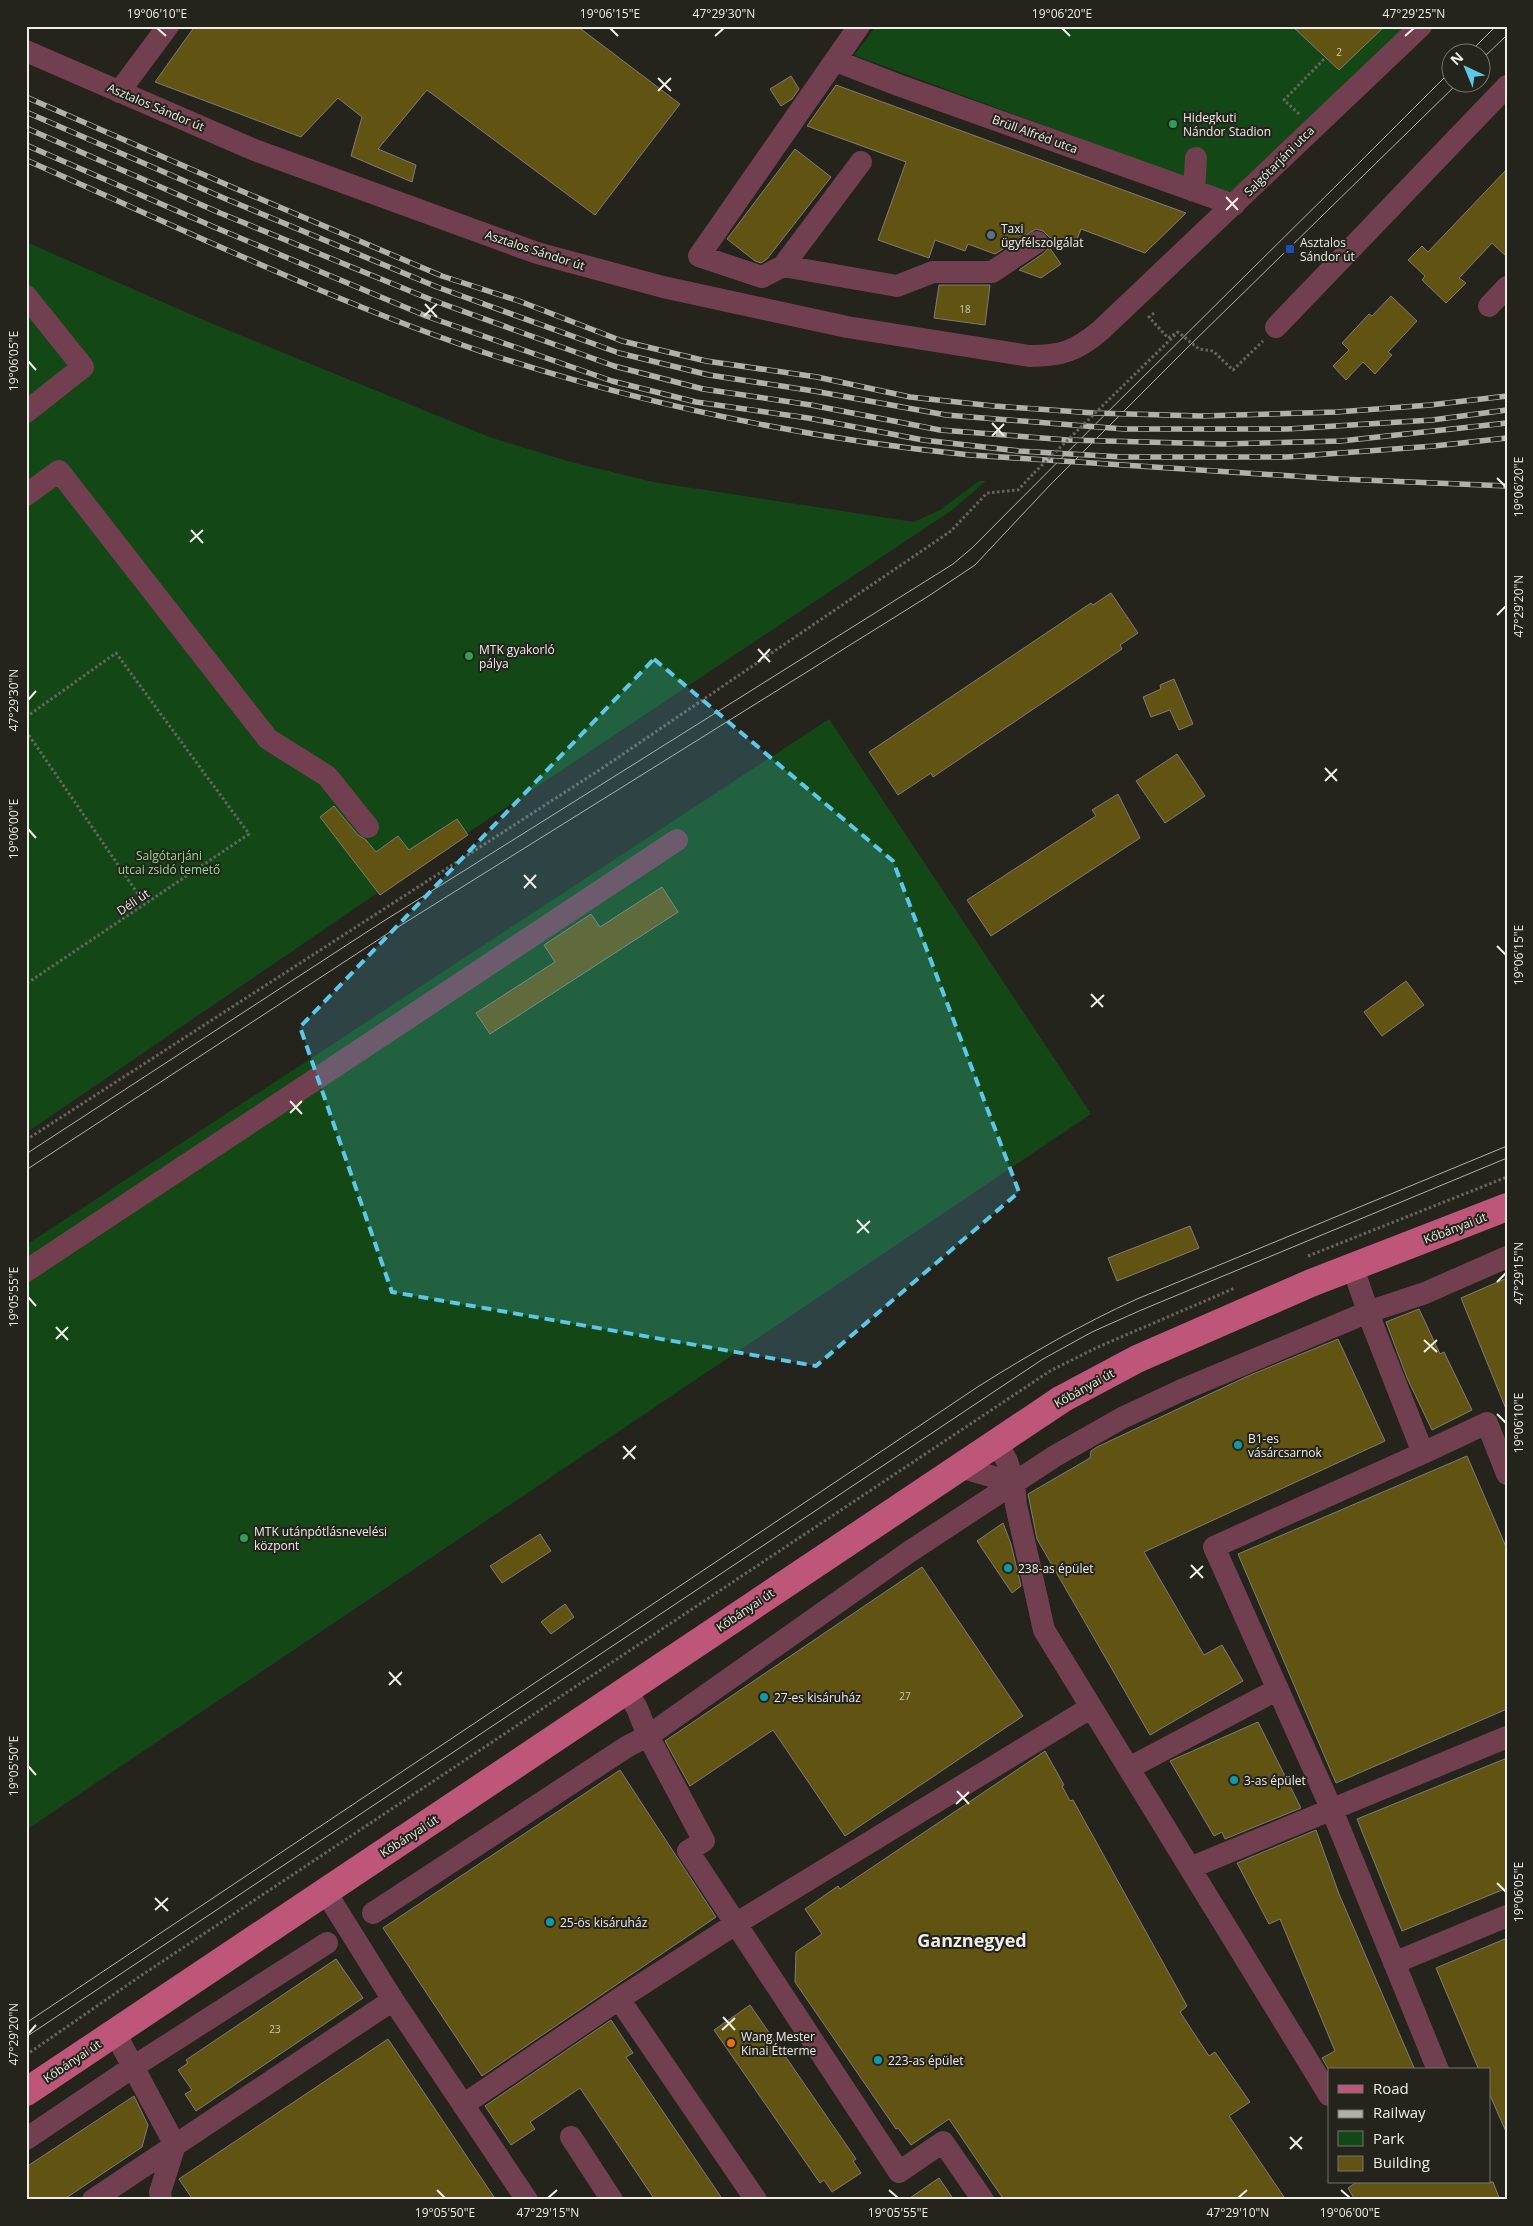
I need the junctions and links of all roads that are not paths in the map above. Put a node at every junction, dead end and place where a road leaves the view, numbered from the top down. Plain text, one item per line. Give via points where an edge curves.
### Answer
1 (168, 26) edge
2 (859, 26) edge
3 (1421, 26) edge
4 (26, 51) edge
5 (836, 60) junction
6 (1507, 86) edge
7 (120, 92) junction
8 (1196, 158) dead end
9 (861, 162) dead end
10 (1194, 191) junction
11 (1234, 206) junction
12 (1037, 242) dead end
13 (783, 266) junction
14 (1507, 287) edge
15 (26, 296) edge
16 (1489, 306) dead end
17 (1276, 328) road end
18 (1069, 352) joint
19 (26, 412) edge
20 (26, 495) edge
21 (368, 827) dead end
22 (677, 840) dead end
23 (1507, 1207) edge
24 (1507, 1257) edge
25 (1353, 1268) junction
26 (26, 1271) edge
27 (1368, 1312) junction
28 (996, 1442) junction
29 (1423, 1452) junction
30 (960, 1467) junction
31 (1507, 1474) edge
32 (1014, 1483) junction
33 (1278, 1689) junction
34 (626, 1690) junction
35 (1090, 1708) junction
36 (648, 1736) junction
37 (1507, 1737) edge
38 (1129, 1768) junction
39 (1332, 1810) junction
40 (1190, 1868) junction
41 (325, 1891) junction
42 (373, 1914) dead end
43 (1507, 1916) edge
44 (737, 1923) junction
45 (327, 1943) dead end
46 (1394, 1963) junction
47 (619, 1999) junction
48 (393, 2000) junction
49 (115, 2033) junction
50 (133, 2067) junction
51 (1437, 2068) edge
52 (26, 2092) edge
53 (1328, 2093) edge
54 (463, 2105) junction
55 (572, 2136) dead end
56 (26, 2139) edge
57 (175, 2145) junction
58 (93, 2200) edge
59 (161, 2200) edge
60 (527, 2200) edge
61 (612, 2200) edge
62 (756, 2200) edge
63 (983, 2200) edge

1 - 7 street
2 - 5 street
3 - 11 street, Salgótarjáni utca
4 - 7 street, Asztalos Sándor út
5 - 10 street, Brüll Alfréd utca
5 - 13 street via 699,256 762,277
6 - 17 street
7 - 18 street, Asztalos Sándor út via 252,148 536,253 662,288 847,327 1030,356
8 - 10 street
9 - 13 street
10 - 11 street, Brüll Alfréd utca
11 - 18 street, Salgótarjáni utca via 1100,331
12 - 13 street via 992,272 933,272 897,286
14 - 16 street
15 - 19 street via 83,367
20 - 21 street via 59,471 268,739 327,776
22 - 26 street
23 - 25 main road, Kőbányai út
24 - 27 street via 1425,1293
25 - 27 street
25 - 28 main road, Kőbányai út via 1137,1359 1062,1399
27 - 29 street
27 - 32 street via 1122,1418
28 - 30 main road, Kőbányai út
28 - 32 street
29 - 31 street via 1487,1424
29 - 33 street via 1214,1547
30 - 32 street
30 - 34 main road, Kőbányai út
32 - 35 street via 1044,1630
32 - 36 street via 909,1552
33 - 38 street
33 - 39 street
34 - 36 street
34 - 41 main road, Kőbányai út
35 - 38 street
35 - 44 street
36 - 42 street
36 - 44 street via 704,1840 688,1852
37 - 39 street
38 - 40 street
39 - 40 street
39 - 46 street
40 - 53 street
41 - 48 street
41 - 49 main road, Kőbányai út
43 - 46 street
44 - 47 street
44 - 63 street via 899,2172 943,2142
45 - 50 street
46 - 51 street
47 - 54 street
47 - 62 street
48 - 54 street
48 - 57 street
49 - 50 street
49 - 52 main road, Kőbányai út
50 - 56 street
50 - 57 street
54 - 60 street
55 - 61 street
57 - 58 street
57 - 59 street via 160,2192

